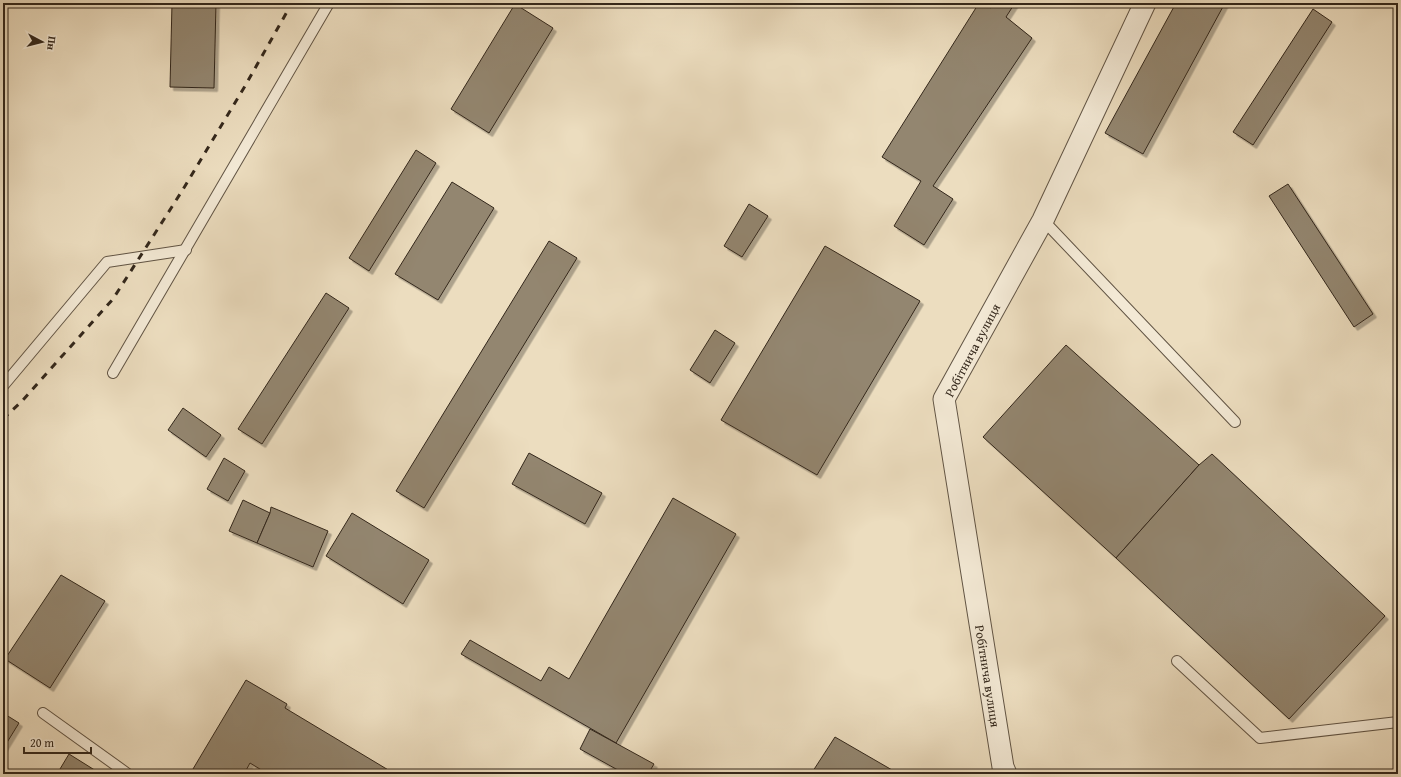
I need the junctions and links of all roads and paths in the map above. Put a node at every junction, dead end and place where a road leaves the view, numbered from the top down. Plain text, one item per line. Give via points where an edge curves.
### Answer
1 (329, 3) edge
2 (1145, 3) edge
3 (1043, 220) junction
4 (186, 250) junction
5 (114, 373) dead end
6 (3, 386) edge
7 (1235, 422) dead end
8 (1177, 661) dead end
9 (42, 713) dead end
10 (1398, 722) edge
11 (128, 774) edge
12 (1006, 774) edge

1 - 4 lane
2 - 3 street, Робітнича вулиця
3 - 7 lane
3 - 12 street, Робітнича вулиця via 944,399
4 - 5 lane
4 - 6 lane via 107,262
8 - 10 lane via 1260,738
9 - 11 lane

